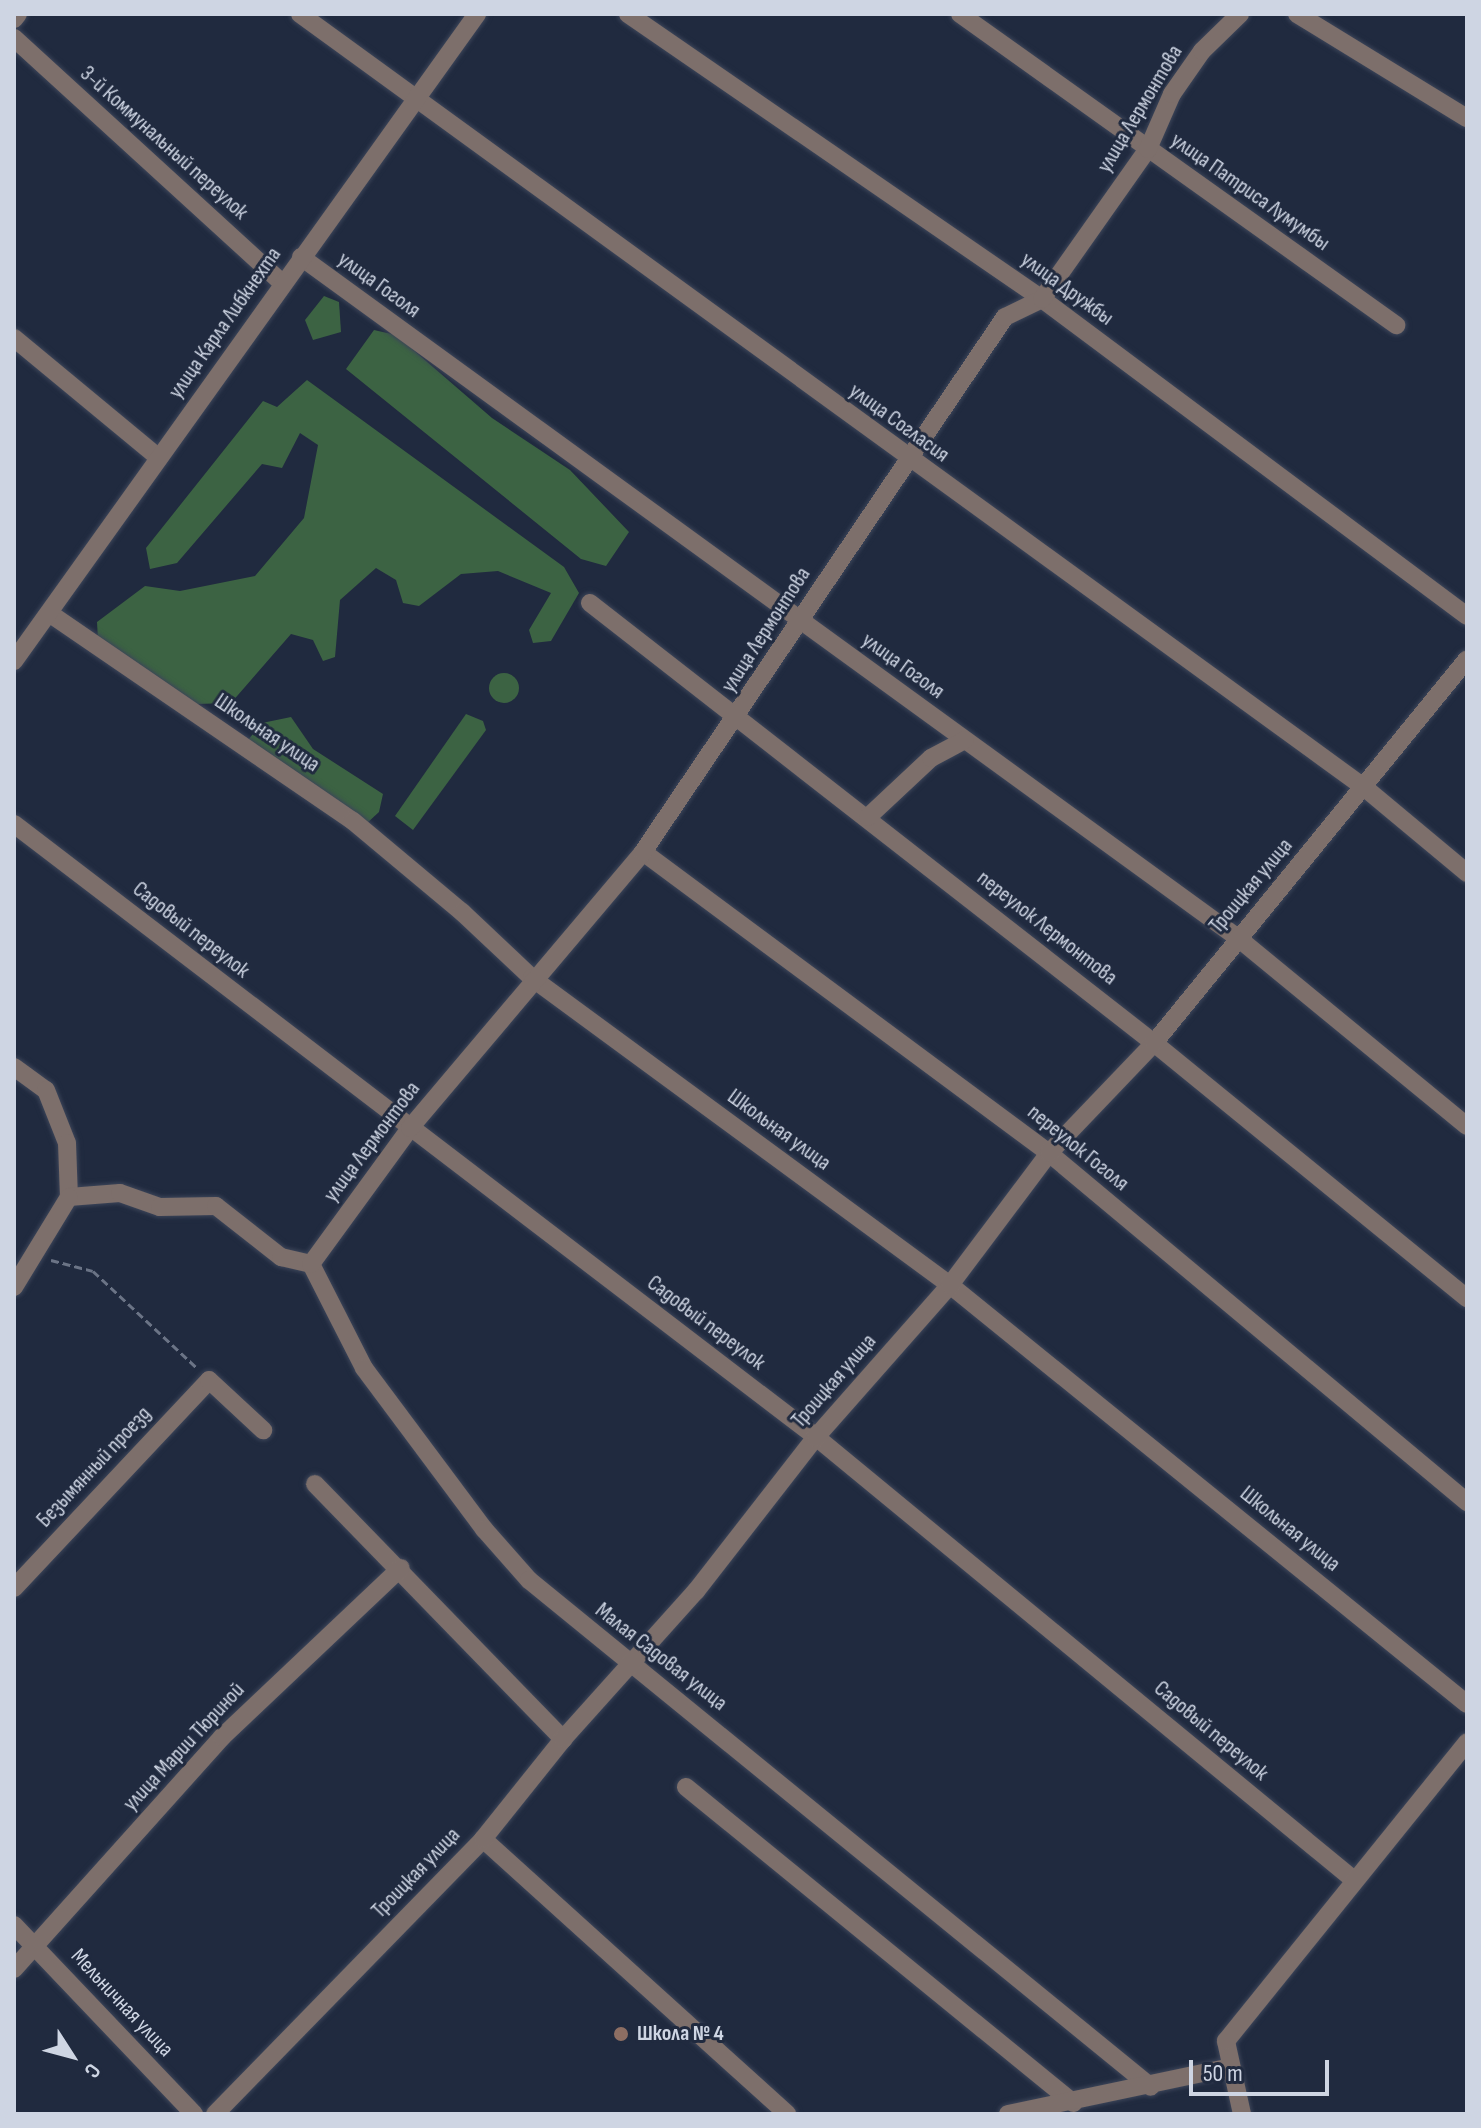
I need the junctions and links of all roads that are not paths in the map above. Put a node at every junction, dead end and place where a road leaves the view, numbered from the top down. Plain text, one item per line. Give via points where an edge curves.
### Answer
1 (18, 14) edge
2 (300, 14) edge
3 (477, 14) edge
4 (628, 14) edge
5 (960, 14) edge
6 (1240, 14) edge
7 (1297, 14) edge
8 (14, 19) edge
9 (14, 38) edge
10 (413, 100) junction
11 (1467, 118) edge
12 (1148, 149) junction
13 (301, 257) junction
14 (282, 283) junction
15 (1042, 299) junction
16 (1396, 325) dead end
17 (14, 338) edge
18 (159, 458) junction
19 (907, 458) junction
20 (590, 603) dead end
21 (49, 613) junction
22 (1467, 616) edge
23 (800, 620) junction
24 (1467, 659) edge
25 (14, 661) edge
26 (739, 715) junction
27 (965, 740) junction
28 (1365, 788) junction
29 (868, 817) junction
30 (14, 824) edge
31 (643, 852) junction
32 (1467, 873) edge
33 (1238, 938) junction
34 (532, 978) junction
35 (1154, 1043) junction
36 (14, 1067) edge
37 (1467, 1126) edge
38 (410, 1128) junction
39 (1049, 1153) junction
40 (69, 1197) junction
41 (311, 1264) junction
42 (950, 1285) junction
43 (14, 1287) edge
44 (1467, 1298) edge
45 (263, 1430) dead end
46 (816, 1437) junction
47 (315, 1484) dead end
48 (1467, 1502) edge
49 (401, 1568) junction
50 (14, 1588) edge
51 (629, 1666) junction
52 (1467, 1704) edge
53 (563, 1739) junction
54 (1467, 1742) edge
55 (686, 1787) dead end
56 (483, 1839) junction
57 (1354, 1880) junction
58 (14, 1925) edge
59 (35, 1945) junction
60 (14, 1969) edge
61 (1231, 2067) junction
62 (1151, 2087) junction
63 (1073, 2103) junction
64 (194, 2114) edge
65 (215, 2114) edge
66 (787, 2114) edge
67 (1008, 2114) edge
68 (1242, 2114) edge

1 - 8 street
2 - 10 street, улица Согласия
3 - 10 street, улица Карла Либкнехта
4 - 15 street, улица Дружбы
5 - 12 street, улица Патриса Лумумбы
6 - 12 street, улица Лермонтова via 1202,51 1172,94
7 - 11 street
9 - 14 street, 3-й Коммунальный переулок
10 - 13 street, улица Карла Либкнехта
10 - 19 street, улица Согласия
12 - 15 street, улица Лермонтова
12 - 16 street, улица Патриса Лумумбы
13 - 14 street, улица Карла Либкнехта
13 - 23 street, улица Гоголя
14 - 18 street, улица Карла Либкнехта
15 - 19 street, улица Лермонтова via 1005,317
15 - 22 street, улица Дружбы
17 - 18 street
18 - 21 street, улица Карла Либкнехта
19 - 23 street, улица Лермонтова
19 - 28 street, улица Согласия
20 - 26 street, переулок Лермонтова
21 - 25 street, улица Карла Либкнехта
21 - 34 street, Школьная улица via 353,821
23 - 26 street, улица Лермонтова
23 - 27 street, улица Гоголя
24 - 28 street, Троицкая улица
26 - 29 street, переулок Лермонтова
26 - 31 street, улица Лермонтова
27 - 29 street via 931,758
27 - 33 street, улица Гоголя
28 - 32 street, улица Согласия
28 - 33 street, Троицкая улица
29 - 35 street, переулок Лермонтова
30 - 38 street, Садовый переулок
31 - 34 street, улица Лермонтова
31 - 39 street, переулок Гоголя
33 - 35 street, Троицкая улица
33 - 37 street, улица Гоголя
34 - 38 street, улица Лермонтова
34 - 42 street, Школьная улица
35 - 39 street, Троицкая улица
35 - 44 street, переулок Лермонтова
36 - 40 street via 46,1090 67,1143
38 - 41 street, улица Лермонтова
38 - 46 street, Садовый переулок
39 - 42 street, Троицкая улица
39 - 48 street, переулок Гоголя
40 - 41 street via 120,1193 160,1207 216,1206 281,1257
40 - 43 street
41 - 51 street, Малая Садовая улица via 364,1368 484,1529 529,1580
42 - 46 street, Троицкая улица
42 - 52 street, Школьная улица
45 - 50 street, Безымянный проезд via 209,1380
46 - 51 street, Троицкая улица via 696,1591
46 - 57 street, Садовый переулок
47 - 49 street
49 - 53 street
49 - 59 street, улица Марии Тюриной via 222,1737
51 - 53 street, Троицкая улица
51 - 62 street, Малая Садовая улица
53 - 56 street, Троицкая улица
54 - 57 street
55 - 63 street
56 - 65 street, Троицкая улица
56 - 66 street
57 - 61 street via 1226,2041
58 - 59 street, Мельничная улица
59 - 60 street, улица Марии Тюриной
59 - 64 street, Мельничная улица
61 - 62 street
61 - 68 street
62 - 63 street
63 - 67 street

